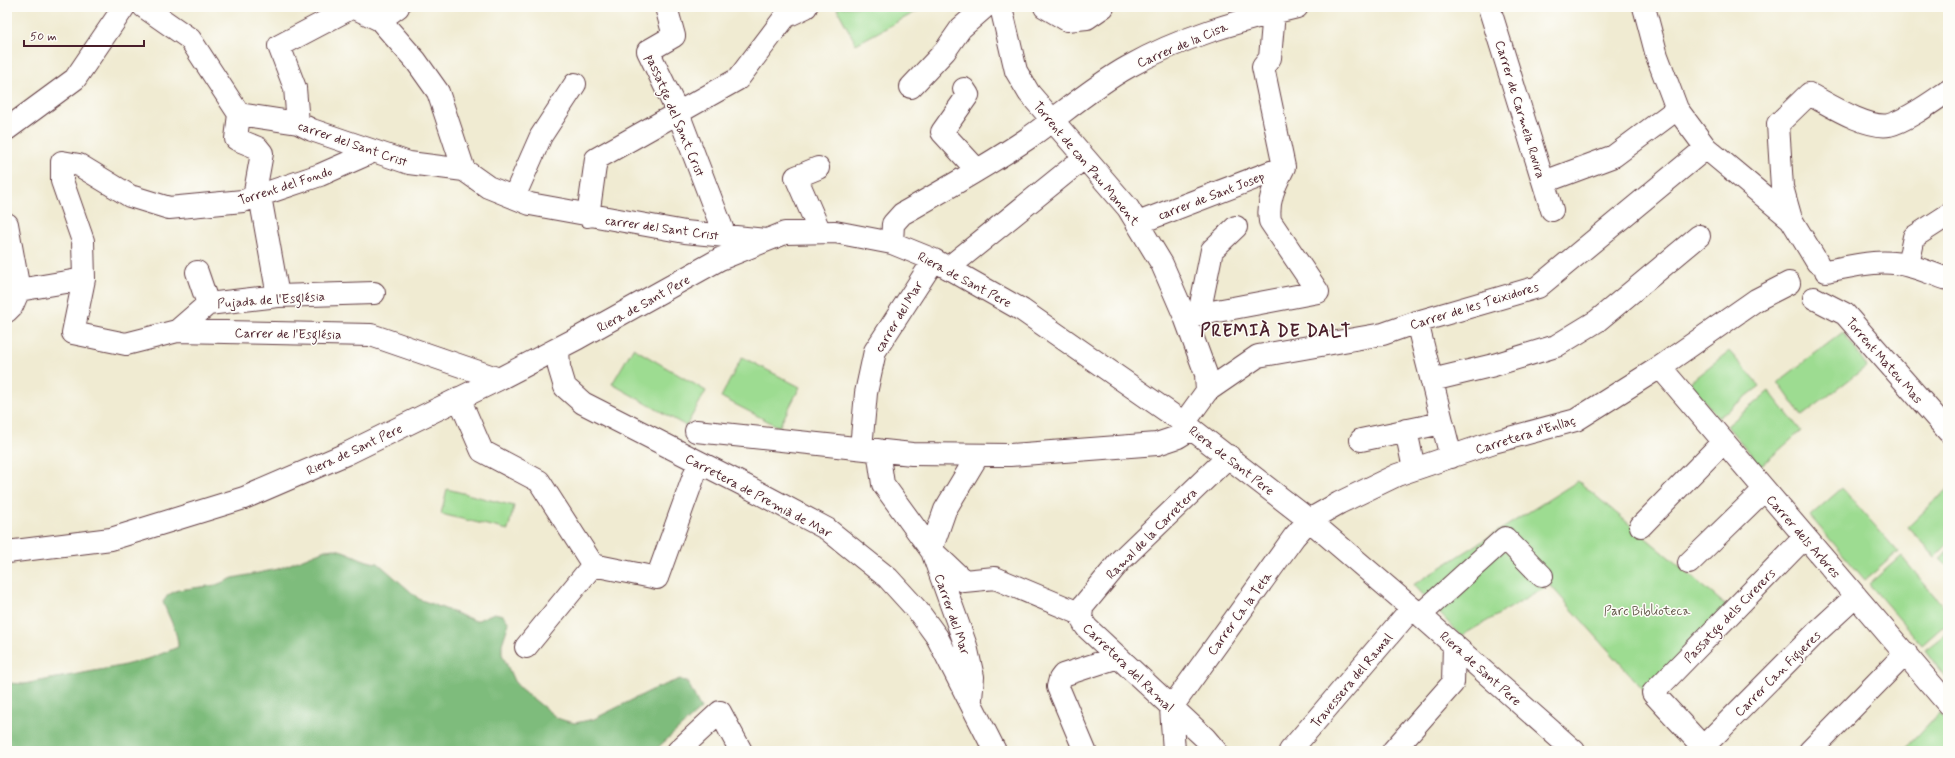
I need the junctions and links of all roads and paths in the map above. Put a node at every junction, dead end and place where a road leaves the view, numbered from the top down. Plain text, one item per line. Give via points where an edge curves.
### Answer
1 (124, 7) edge
2 (144, 7) edge
3 (353, 7) edge
4 (398, 7) edge
5 (666, 7) edge
6 (806, 7) edge
7 (985, 7) edge
8 (1001, 7) edge
9 (1045, 7) edge
10 (1103, 7) edge
11 (1297, 7) edge
12 (1488, 7) edge
13 (1644, 7) edge
14 (1274, 12) junction
15 (380, 20) junction
16 (575, 84) dead end
17 (911, 87) dead end
18 (964, 89) dead end
19 (1948, 91) edge
20 (1676, 109) junction
21 (678, 113) junction
22 (239, 114) junction
23 (1051, 120) junction
24 (298, 123) junction
25 (7, 129) edge
26 (1706, 148) junction
27 (372, 152) junction
28 (1074, 166) dead end
29 (1284, 167) junction
30 (818, 168) dead end
31 (464, 170) junction
32 (978, 170) junction
33 (1544, 182) junction
34 (257, 196) junction
35 (514, 197) junction
36 (1552, 210) dead end
37 (1948, 215) edge
38 (588, 216) junction
39 (1791, 219) junction
40 (1138, 223) junction
41 (7, 224) edge
42 (1236, 227) dead end
43 (820, 232) junction
44 (725, 236) junction
45 (1699, 236) dead end
46 (769, 240) junction
47 (892, 243) junction
48 (941, 264) junction
49 (1908, 265) junction
50 (1821, 266) junction
51 (196, 272) dead end
52 (84, 279) junction
53 (1948, 279) edge
54 (1789, 283) junction
55 (19, 290) junction
56 (374, 293) dead end
57 (278, 296) junction
58 (1814, 298) junction
59 (208, 304) junction
60 (7, 312) edge
61 (1192, 316) junction
62 (1417, 322) junction
63 (177, 331) junction
64 (73, 333) joint
65 (558, 349) junction
66 (1660, 367) junction
67 (499, 379) junction
68 (1432, 380) junction
69 (1207, 391) junction
70 (459, 398) junction
71 (1442, 423) junction
72 (1188, 426) junction
73 (1406, 430) junction
74 (696, 431) dead end
75 (1948, 431) edge
76 (1361, 440) dead end
77 (1723, 442) junction
78 (869, 449) junction
79 (978, 455) junction
80 (1229, 456) junction
81 (1451, 457) junction
82 (698, 462) junction
83 (1414, 469) junction
84 (1764, 490) junction
85 (1309, 520) junction
86 (1640, 526) dead end
87 (1805, 537) junction
88 (931, 550) junction
89 (7, 552) edge
90 (1689, 563) dead end
91 (593, 565) junction
92 (1542, 576) dead end
93 (1856, 596) junction
94 (1416, 611) junction
95 (1081, 614) junction
96 (1454, 644) junction
97 (526, 646) dead end
98 (1906, 653) junction
99 (1118, 658) junction
100 (971, 704) junction
101 (1948, 704) edge
102 (1171, 708) junction
103 (1701, 749) edge
104 (678, 751) edge
105 (741, 751) edge
106 (995, 751) edge
107 (1085, 751) edge
108 (1174, 751) edge
109 (1216, 751) edge
110 (1290, 751) edge
111 (1393, 751) edge
112 (1574, 751) edge
113 (1810, 751) edge

1 - 25 street via 75,79
2 - 22 street via 190,39
3 - 15 street
3 - 24 street via 279,46 294,88
4 - 15 street
5 - 21 street, passatge del Sant Crist via 674,36 648,51
6 - 21 street via 785,17 738,79
7 - 17 street via 961,28 945,51
8 - 23 street, Torrent de can Pau Manent via 1016,71 1029,93
9 - 10 street via 1067,20 1087,18
11 - 14 street, Carrer de la Cisa
12 - 33 street, Carrer de Carmela Rovira
13 - 20 street via 1657,56
14 - 23 street, Carrer de la Cisa via 1228,24 1160,51 1100,84
14 - 29 street via 1270,58 1263,67
15 - 31 street via 416,61 438,92
16 - 35 street via 541,136
18 - 32 street via 968,95 942,132
19 - 39 street via 1918,111 1888,125 1871,124 1809,94 1778,124 1782,187
20 - 26 street
20 - 33 street via 1614,156
21 - 38 street via 596,159
21 - 44 street, passatge del Sant Crist
22 - 24 street, carrer del Sant Crist
22 - 34 street via 236,139 258,148 262,153
23 - 32 street, Carrer de la Cisa
23 - 40 street, Torrent de can Pau Manent via 1128,208
24 - 27 street, carrer del Sant Crist
26 - 39 street
26 - 62 street, Carrer de les Teixidores via 1538,287
27 - 31 street, carrer del Sant Crist via 409,163
27 - 34 street, Torrent del Fondo
28 - 48 street, carrer del Mar
29 - 40 street, carrer de Sant Josep
29 - 61 street, carrer de Sant Josep via 1272,191 1270,221 1318,292
30 - 43 street via 796,177
31 - 35 street, carrer del Sant Crist via 488,187
32 - 47 street, Carrer de la Cisa via 902,214 893,224
33 - 36 street, Carrer de Carmela Rovira
34 - 52 street, Torrent del Fondo via 243,201 169,208 130,196 79,165 62,162 62,181 83,241
34 - 57 street
35 - 38 street, carrer del Sant Crist via 530,204
37 - 49 street via 1914,237
38 - 44 street, carrer del Sant Crist
39 - 50 street
40 - 61 street, Torrent de can Pau Manent
41 - 55 street
42 - 61 street via 1212,250
43 - 46 street, Riera de Sant Pere via 785,233
43 - 47 street, Riera de Sant Pere via 835,232
44 - 46 street, carrer del Sant Crist
45 - 68 street via 1597,321 1556,346
46 - 65 street, Riera de Sant Pere via 720,260
47 - 48 street, Riera de Sant Pere
48 - 72 street, Riera de Sant Pere via 1022,310
48 - 78 street, carrer del Mar via 875,351 866,393
49 - 50 street via 1884,263
49 - 53 street
50 - 54 street via 1807,260 1796,264 1790,272
50 - 58 street via 1827,285 1820,295
51 - 59 street
52 - 55 street
52 - 64 street, Torrent del Fondo
54 - 58 street via 1794,293 1802,298
54 - 66 street, Carretera d'Enllaç via 1756,300
55 - 60 street
56 - 57 street, Pujada de l'Església
57 - 59 street, Pujada de l'Església
58 - 75 street, Torrent Mateu Mas via 1845,314
59 - 63 street, Pujada de l'Església
61 - 69 street, Torrent de can Pau Manent via 1206,374
62 - 68 street
62 - 69 street, Carrer de les Teixidores via 1384,334 1258,356
63 - 64 street, Carrer de l'Església via 126,344
63 - 67 street, Carrer de l'Església via 371,335
65 - 67 street, Riera de Sant Pere
65 - 82 street, Carretera de Premià de Mar via 559,367 565,387 583,403
66 - 77 street, Carrer dels Arbres
66 - 81 street, Carretera d'Enllaç via 1576,420 1494,442
67 - 70 street, Riera de Sant Pere
68 - 71 street
69 - 72 street
70 - 89 street, Riera de Sant Pere via 346,454 244,498 110,539
70 - 91 street via 482,451 539,481
71 - 73 street
71 - 81 street
72 - 79 street via 1178,437 1157,444
72 - 80 street, Riera de Sant Pere
73 - 76 street
73 - 83 street
74 - 78 street
77 - 84 street, Carrer dels Arbres
77 - 86 street
78 - 79 street via 912,454
78 - 88 street, carrer del Mar via 883,484
79 - 88 street via 945,510
80 - 85 street, Riera de Sant Pere
80 - 95 street, Ramal de la Carretera via 1121,560 1083,606
81 - 83 street, Carretera d'Enllaç
82 - 91 street via 657,578
82 - 100 street, Carretera de Premià de Mar via 827,529 888,578 937,637
83 - 85 street, Carretera d'Enllaç via 1339,503
84 - 87 street, Carrer dels Arbres
84 - 90 street
85 - 94 street, Riera de Sant Pere
85 - 102 street, Carrer Ca la Teta via 1294,537
87 - 93 street, Carrer dels Arbres
87 - 103 street, Passatge dels Cirerers via 1653,693
88 - 95 street, Carretera del Ramal via 964,581 995,578
88 - 100 street, Carrer del Mar via 966,646 972,677
91 - 97 street
92 - 94 street, Travessera del Ramal via 1505,538
93 - 98 street, Carrer dels Arbres
93 - 103 street, Carrer Can Figueres
94 - 96 street, Riera de Sant Pere
94 - 110 street, Travessera del Ramal
95 - 99 street, Carretera del Ramal via 1082,622 1087,628
96 - 111 street via 1453,683
96 - 112 street, Riera de Sant Pere
98 - 101 street, Carrer dels Arbres
98 - 113 street
99 - 102 street, Carretera del Ramal
99 - 107 street via 1063,675 1060,680 1058,687
100 - 106 street, Carretera de Premià de Mar
102 - 108 street
102 - 109 street, Carretera del Ramal
104 - 105 street via 720,712

